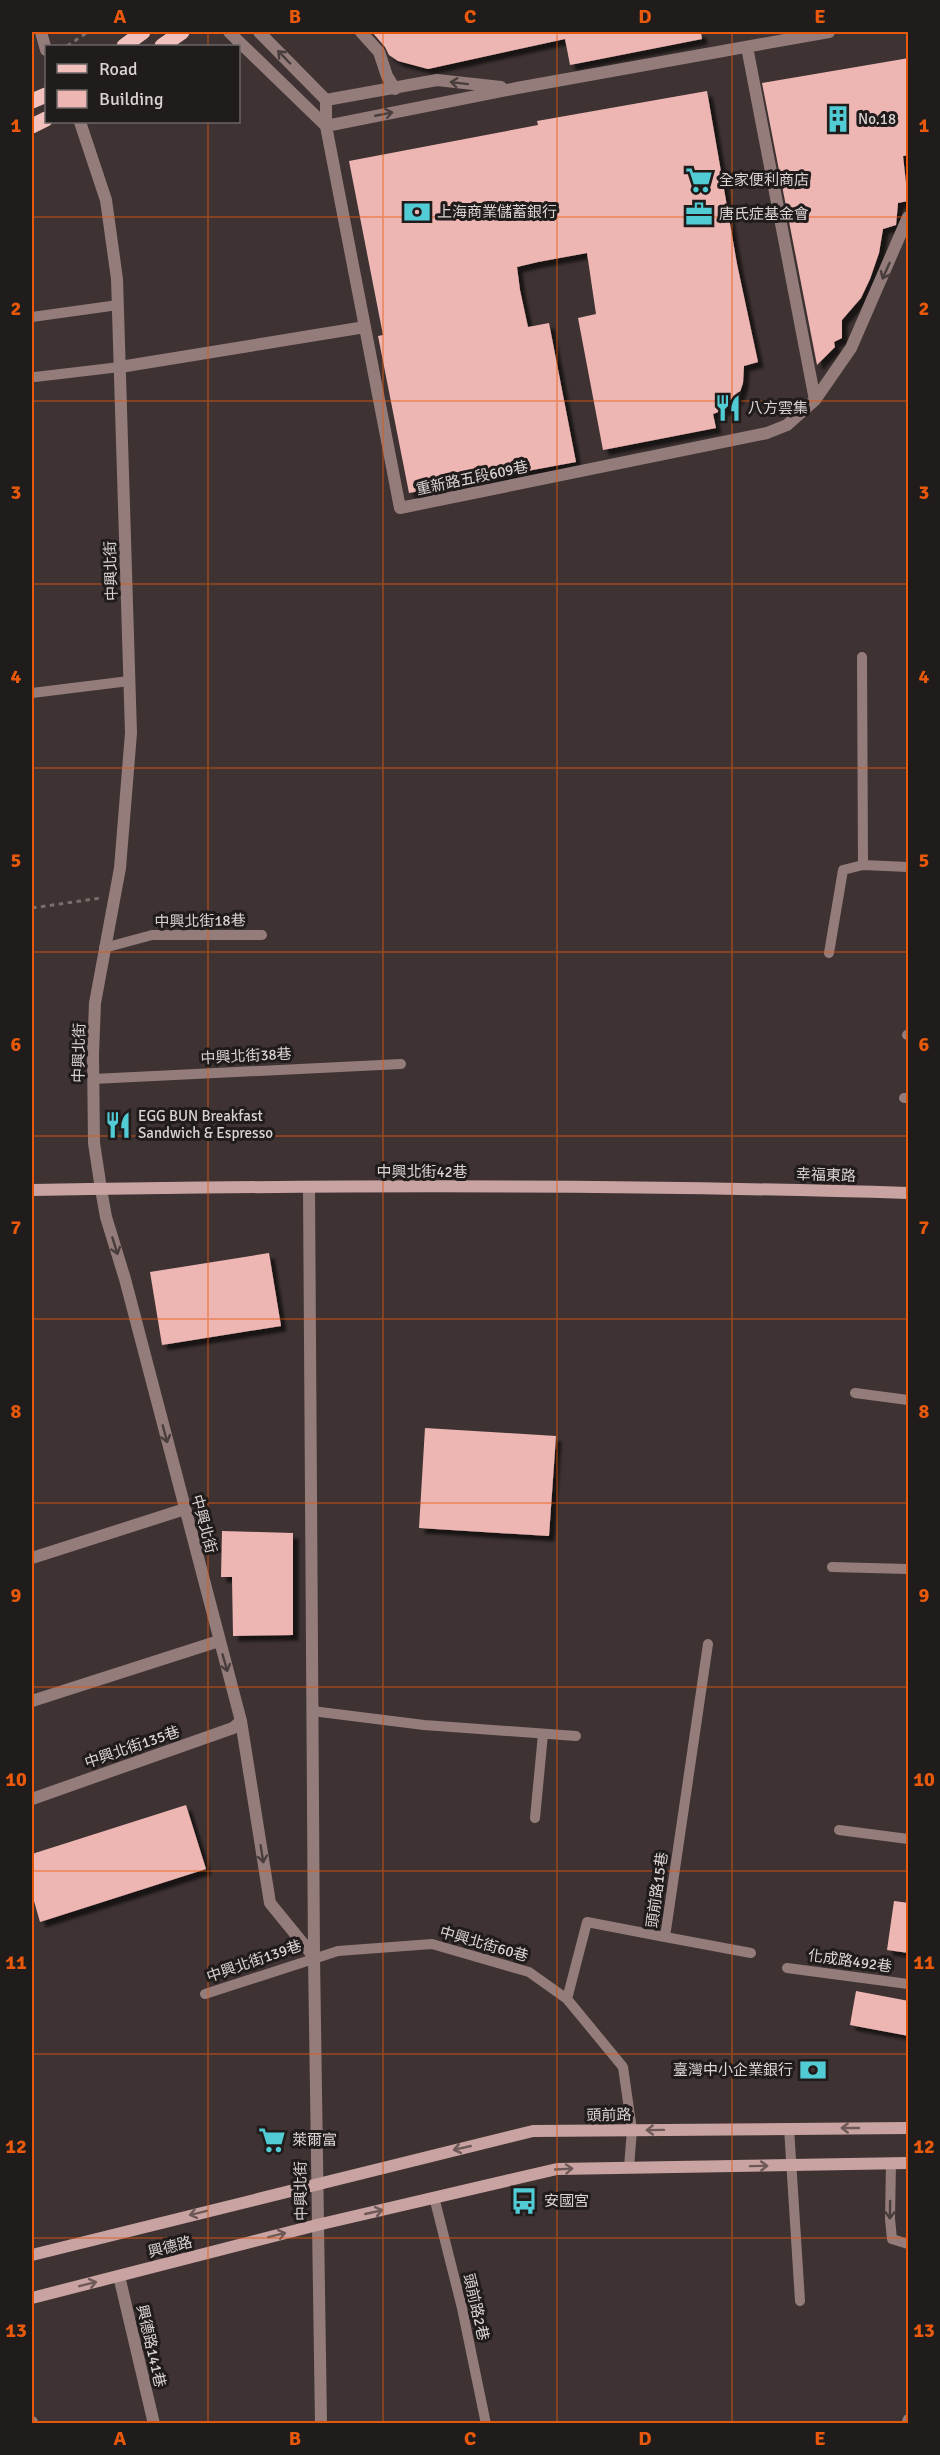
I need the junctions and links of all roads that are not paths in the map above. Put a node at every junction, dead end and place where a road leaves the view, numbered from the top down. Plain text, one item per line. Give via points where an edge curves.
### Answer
1 (143, 32) edge
2 (182, 32) edge
3 (229, 32) edge
4 (259, 32) edge
5 (361, 32) edge
6 (829, 32) edge
7 (124, 45) edge
8 (163, 45) edge
9 (747, 47) junction
10 (517, 88) junction
11 (395, 89) junction
12 (326, 100) junction
13 (80, 123) edge
14 (326, 126) junction
15 (909, 217) edge
16 (118, 304) junction
17 (32, 316) edge
18 (365, 327) junction
19 (120, 367) junction
20 (34, 377) dead end
21 (815, 400) junction
22 (862, 657) dead end
23 (129, 681) junction
24 (32, 693) edge
25 (863, 865) junction
26 (909, 867) edge
27 (262, 935) dead end
28 (104, 948) junction
29 (829, 953) dead end
30 (401, 1064) dead end
31 (93, 1079) junction
32 (309, 1187) junction
33 (744, 1188) joint
34 (101, 1189) junction
35 (32, 1190) edge
36 (909, 1193) edge
37 (855, 1393) dead end
38 (909, 1400) edge
39 (185, 1509) junction
40 (32, 1558) edge
41 (832, 1567) dead end
42 (909, 1569) edge
43 (219, 1641) junction
44 (708, 1644) dead end
45 (32, 1701) edge
46 (312, 1711) junction
47 (241, 1721) junction
48 (543, 1734) junction
49 (576, 1736) dead end
50 (32, 1799) edge
51 (535, 1818) dead end
52 (839, 1830) dead end
53 (909, 1839) edge
54 (665, 1937) junction
55 (751, 1953) dead end
56 (314, 1957) junction
57 (787, 1968) dead end
58 (909, 1984) edge
59 (205, 1994) dead end
60 (567, 1999) junction
61 (789, 2128) junction
62 (909, 2128) edge
63 (632, 2130) junction
64 (891, 2163) junction
65 (909, 2163) edge
66 (790, 2165) junction
67 (629, 2167) junction
68 (316, 2183) junction
69 (434, 2198) junction
70 (317, 2225) junction
71 (909, 2244) edge
72 (32, 2255) edge
73 (119, 2276) junction
74 (32, 2298) edge
75 (800, 2301) dead end
76 (909, 2419) edge
77 (154, 2424) edge
78 (321, 2424) edge
79 (486, 2424) edge
80 (906, 2424) edge

1 - 7 main road
2 - 8 main road
3 - 14 street
12 -> 4 street
5 - 11 street via 379,52
6 - 9 street
9 - 10 street
9 - 21 street
10 -> 11 street via 437,80
14 -> 10 street
11 - 12 street
12 - 14 street, 重新路五段609巷
13 - 16 street, 中興北街 via 106,200
14 - 18 street, 重新路五段609巷
15 -> 21 street, 重新路五段609巷 via 851,348
16 - 17 lane
16 - 19 street, 中興北街
18 - 19 street
18 - 21 street, 重新路五段609巷 via 400,508 767,433 787,425
19 - 20 lane
19 - 23 street, 中興北街
22 - 25 lane
23 - 24 lane
23 - 28 street, 中興北街 via 131,733 120,868
25 - 26 lane
25 - 29 lane via 843,870
27 - 28 lane, 中興北街18巷 via 152,935
28 - 31 street, 中興北街 via 95,1003
30 - 31 lane, 中興北街38巷
31 - 34 street, 中興北街 via 94,1143
32 - 33 street, 中興北街42巷
32 - 34 street, 中興北街42巷
32 - 46 street, 中興北街
33 - 36 street, 幸福東路
34 - 35 street, 中興北街42巷
34 -> 39 street, 中興北街
37 - 38 lane
39 - 40 street
39 - 43 street, 中興北街
41 - 42 lane
43 - 45 street
43 -> 47 street, 中興北街
44 - 54 lane, 頭前路15巷
46 - 48 lane
46 - 56 street, 中興北街
47 - 50 street, 中興北街135巷 via 233,1728
47 -> 56 street, 中興北街 via 270,1903
48 - 49 lane
48 - 51 lane
52 - 53 lane
54 - 55 lane
54 - 60 lane, 頭前路15巷 via 587,1922
56 - 59 lane, 中興北街139巷
56 - 60 lane, 中興北街60巷 via 338,1951 432,1944 529,1972
56 - 68 street, 中興北街
57 - 58 lane, 化成路492巷
60 - 63 lane via 623,2067
62 -> 61 street, 頭前路
61 -> 63 street, 頭前路
61 - 66 lane
63 - 67 lane
63 -> 68 street, 頭前路 via 533,2131
64 - 65 street
64 - 66 street
64 -> 71 lane via 892,2239
67 -> 66 street
66 - 75 lane
69 -> 67 street via 557,2169
68 - 70 street, 中興北街
68 -> 72 street, 興德路
70 -> 69 street
69 - 79 lane, 頭前路2巷
73 -> 70 street, 興德路
70 - 78 street, 中興北街
74 -> 73 street, 興德路
73 - 77 street, 興德路141巷
76 - 80 lane

